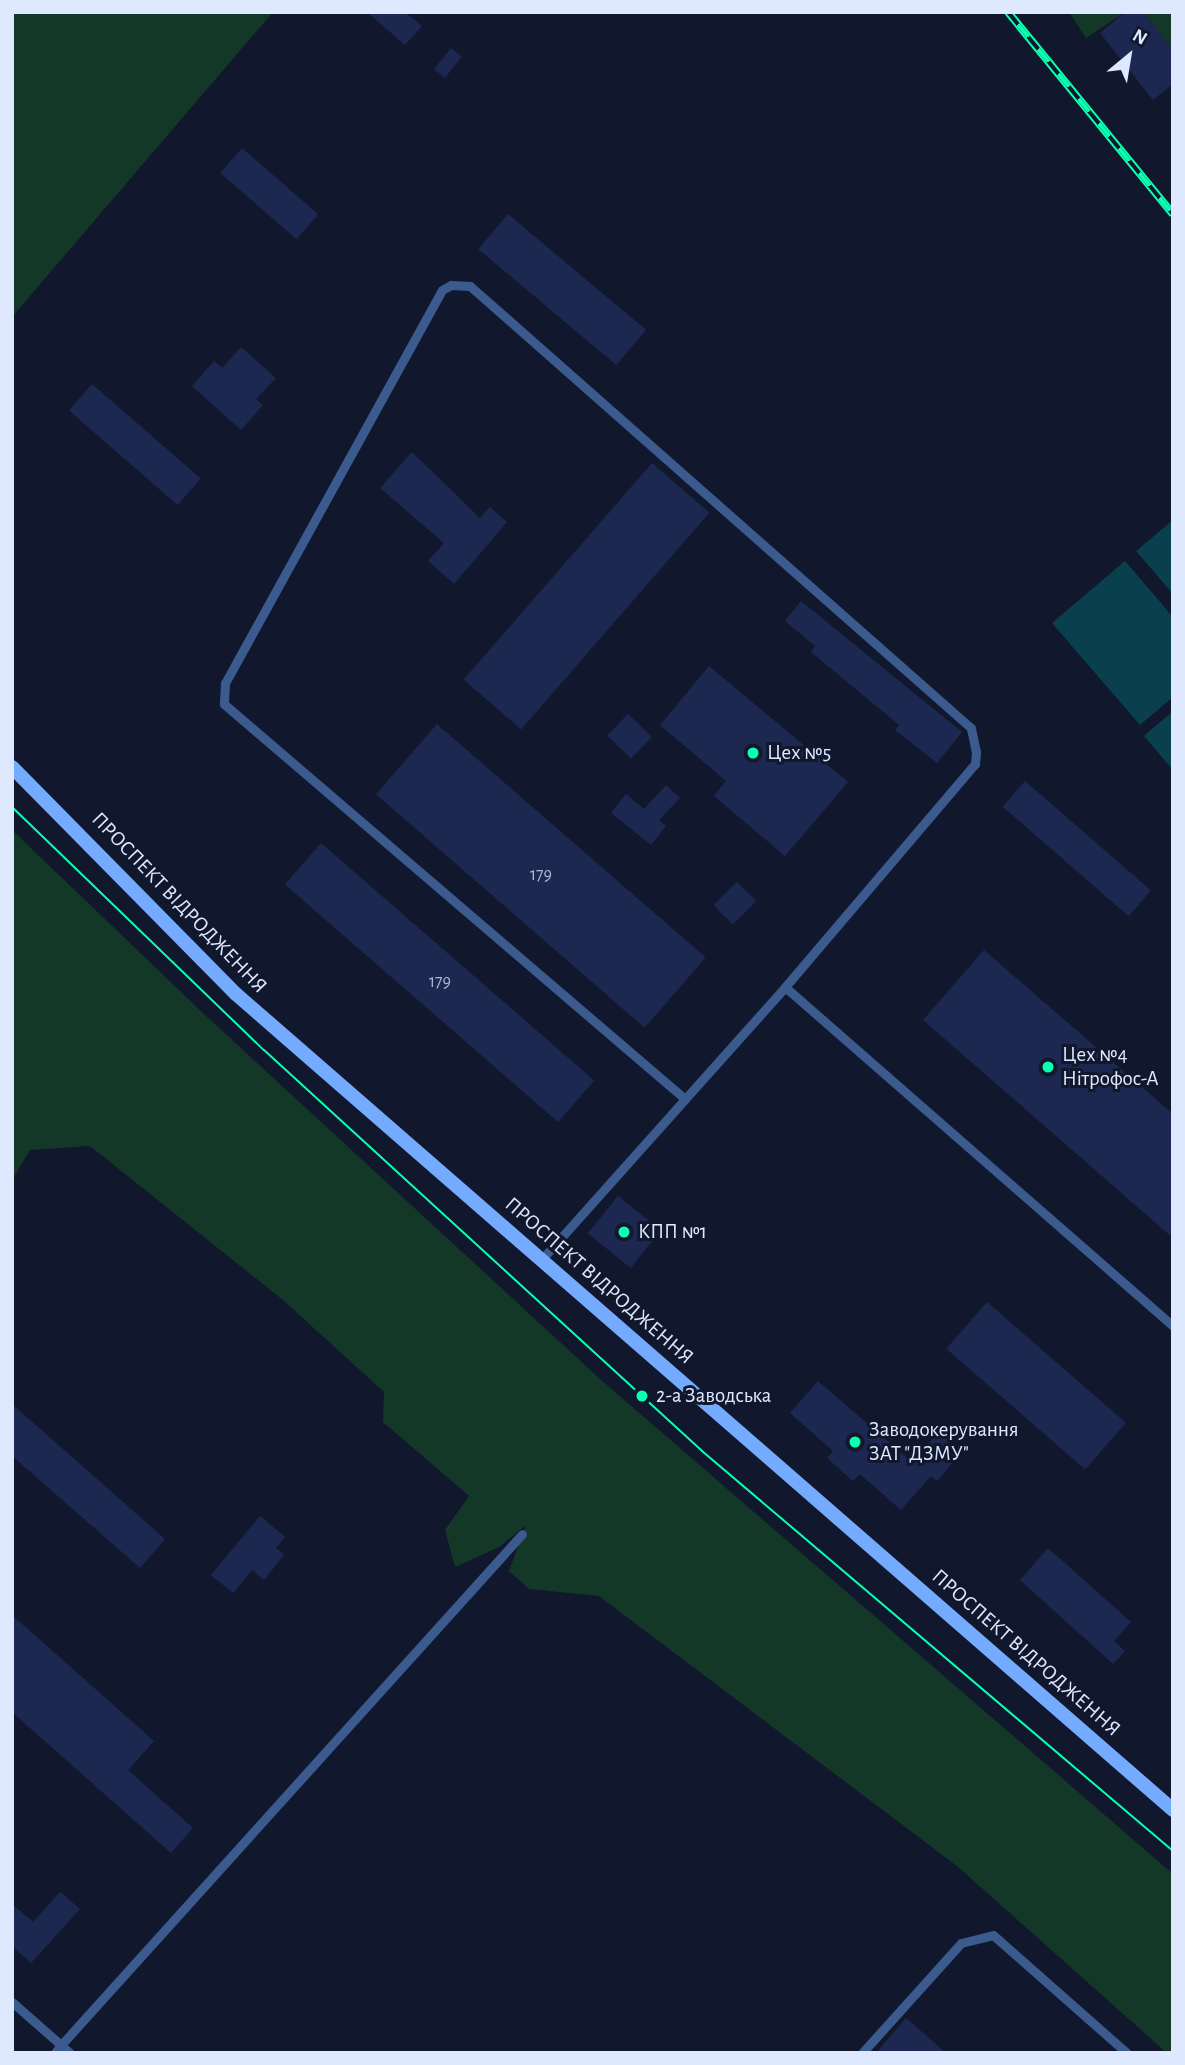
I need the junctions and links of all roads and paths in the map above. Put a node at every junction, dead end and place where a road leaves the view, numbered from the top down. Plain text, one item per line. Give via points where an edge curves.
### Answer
1 (12, 767) edge
2 (785, 987) junction
3 (685, 1099) junction
4 (542, 1259) junction
5 (1173, 1326) edge
6 (522, 1534) dead end
7 (1173, 1810) edge
8 (12, 2002) edge
9 (58, 2049) edge
10 (70, 2053) edge
11 (862, 2053) edge
12 (1127, 2053) edge

1 - 4 street, ПРОСПЕКТ ВІДРОДЖЕННЯ via 236,995
2 - 3 lane
2 - 3 lane via 975,764 971,728 470,286 451,285 442,290 225,683 225,704
2 - 5 lane
3 - 4 lane
4 - 7 street, ПРОСПЕКТ ВІДРОДЖЕННЯ
6 - 9 lane
8 - 9 lane
9 - 10 lane
11 - 12 lane via 961,1943 993,1935

